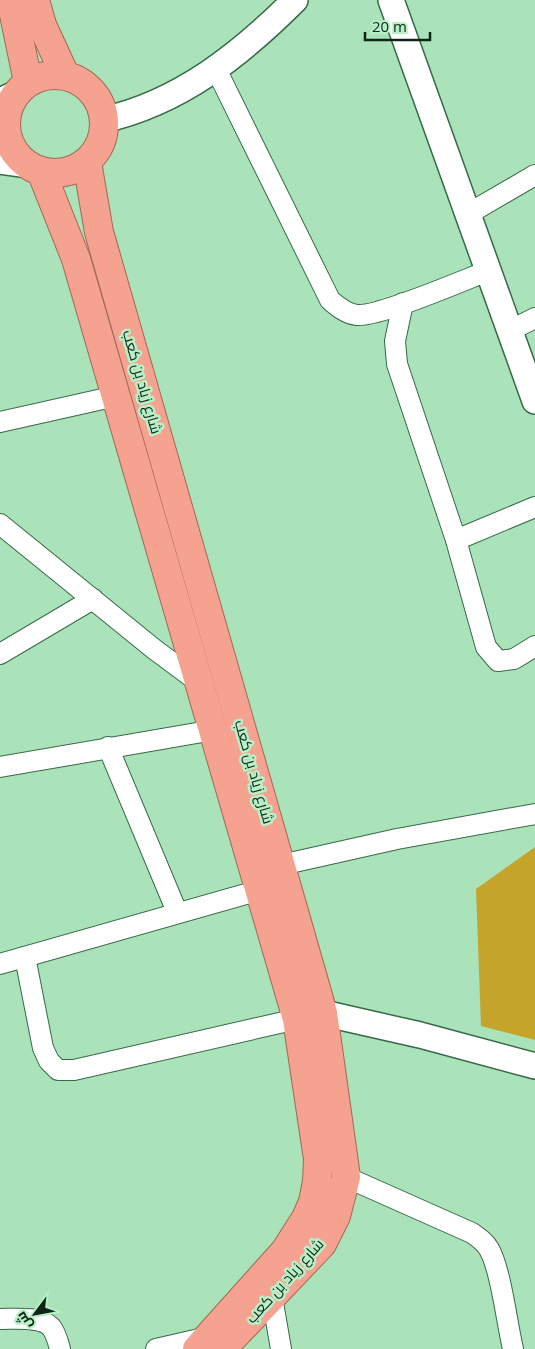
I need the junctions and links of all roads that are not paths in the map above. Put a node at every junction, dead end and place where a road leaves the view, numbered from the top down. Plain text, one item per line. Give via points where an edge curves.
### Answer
1 (10, 0) edge
2 (35, 0) edge
3 (295, 0) edge
4 (391, 0) edge
5 (216, 69) junction
6 (65, 75) junction
7 (14, 92) edge
8 (103, 120) junction
9 (0, 161) edge
10 (87, 162) junction
11 (34, 168) junction
12 (535, 176) edge
13 (468, 214) junction
14 (490, 270) junction
15 (402, 303) junction
16 (535, 318) edge
17 (510, 330) junction
18 (116, 396) junction
19 (535, 401) edge
20 (0, 422) edge
21 (535, 506) edge
22 (0, 524) edge
23 (456, 540) junction
24 (93, 599) junction
25 (535, 646) edge
26 (0, 654) edge
27 (201, 684) junction
28 (214, 730) junction
29 (108, 747) junction
30 (0, 767) edge
31 (535, 814) edge
32 (281, 865) junction
33 (260, 890) junction
34 (177, 912) junction
35 (25, 957) junction
36 (0, 964) edge
37 (310, 1016) junction
38 (315, 1045) junction
39 (535, 1066) edge
40 (346, 1177) junction
41 (272, 1297) junction
42 (0, 1319) edge
43 (209, 1345) edge
44 (60, 1349) edge
45 (156, 1349) edge
46 (281, 1349) edge
47 (513, 1349) edge

1 - 7 highway
2 - 6 highway
3 - 5 street via 265,30
4 - 13 street
5 - 8 street via 168,98 126,115
5 - 15 street via 330,300 356,315
6 - 7 highway via 46,75
6 - 8 highway via 92,90 102,109
7 - 11 highway via 7,110 6,130 12,148
8 - 10 highway via 104,131 96,151
9 - 11 street
10 - 11 highway via 73,170 57,173
10 - 32 highway, شارع زياد بن كعب via 99,232
11 - 18 highway, شارع زياد بن كعب via 76,258
12 - 13 street
13 - 14 street
14 - 15 street
14 - 17 street
15 - 23 street via 395,341 397,364
16 - 17 street
17 - 19 street
18 - 20 street
18 - 27 highway, شارع زياد بن كعب
21 - 23 street
22 - 24 street
23 - 25 street via 486,647 498,661 506,662
24 - 26 street
24 - 27 street
27 - 28 highway, شارع زياد بن كعب
28 - 29 street
28 - 33 highway, شارع زياد بن كعب
29 - 30 street
29 - 34 street
31 - 32 street via 397,839
32 - 37 highway, شارع زياد بن كعب
33 - 34 street
33 - 37 highway, شارع زياد بن كعب
34 - 35 street
35 - 36 street
35 - 37 street via 43,1048 58,1070 74,1070
37 - 38 highway, شارع زياد بن كعب
37 - 39 street via 420,1035
38 - 40 highway, شارع زياد بن كعب
38 - 43 highway, شارع زياد بن كعب via 318,1159 313,1202 295,1238
40 - 41 highway, شارع زياد بن كعب via 336,1216 322,1244
40 - 47 street via 472,1233 483,1241 496,1268
41 - 43 highway, شارع زياد بن كعب
41 - 46 street
42 - 44 street via 38,1321 50,1326
43 - 45 street

